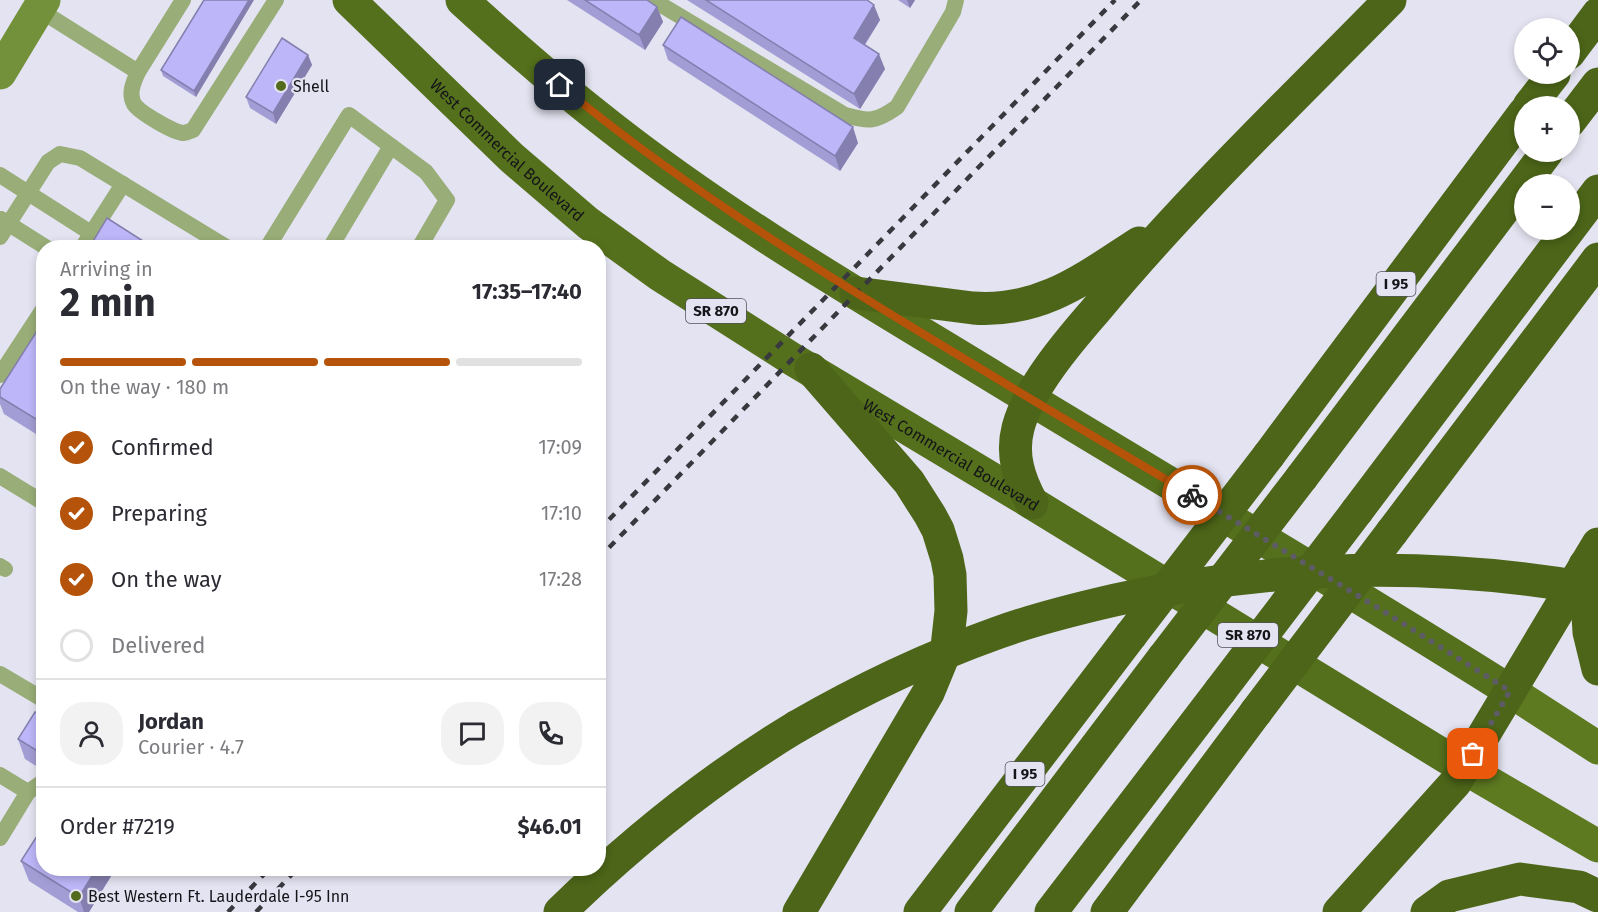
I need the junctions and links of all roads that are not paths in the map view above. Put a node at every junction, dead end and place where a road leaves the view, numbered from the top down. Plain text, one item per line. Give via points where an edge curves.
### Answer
1 (183, 0) edge
2 (276, 0) edge
3 (349, 0) edge
4 (462, 0) edge
5 (653, 0) edge
6 (956, 0) edge
7 (1390, 0) edge
8 (41, 5) edge
9 (1598, 14) edge
10 (1580, 38) edge
11 (138, 72) junction
12 (0, 73) edge
13 (1546, 84) edge
14 (1598, 84) edge
15 (1537, 96) edge
16 (1580, 108) edge
17 (1514, 126) edge
18 (392, 146) junction
19 (1539, 162) edge
20 (0, 175) edge
21 (123, 184) junction
22 (1598, 191) edge
23 (29, 192) junction
24 (1176, 219) junction
25 (3, 226) edge
26 (91, 232) junction
27 (86, 240) edge
28 (215, 240) edge
29 (272, 240) edge
30 (335, 240) edge
31 (424, 240) edge
32 (36, 242) edge
33 (1598, 259) edge
34 (856, 293) junction
35 (36, 320) edge
36 (811, 369) junction
37 (0, 375) edge
38 (1030, 399) junction
39 (0, 476) edge
40 (36, 498) edge
41 (1032, 502) junction
42 (1594, 566) edge
43 (1598, 669) edge
44 (0, 674) edge
45 (1510, 691) junction
46 (36, 695) edge
47 (1598, 748) edge
48 (1464, 768) junction
49 (0, 775) edge
50 (36, 786) edge
51 (28, 792) junction
52 (0, 838) edge
53 (1598, 846) edge
54 (606, 868) edge
55 (598, 876) edge
56 (1598, 896) edge
57 (560, 912) edge
58 (799, 912) edge
59 (920, 912) edge
60 (971, 912) edge
61 (1051, 912) edge
62 (1107, 912) edge
63 (1339, 912) edge
64 (1427, 912) edge

1 - 11 lane
2 - 11 lane via 193,130 184,133 171,128 134,104 131,93
3 - 36 highway, West Commercial Boulevard / SR 870 via 512,158 588,223 678,287
4 - 34 highway via 611,128 708,197
5 - 6 lane via 845,115 865,121 882,118 897,107 953,12
7 - 24 highway
8 - 11 lane
8 - 12 main road
9 - 10 highway
13 - 15 highway
14 - 16 highway
17 - 59 highway, I 95, bridge
18 - 29 lane via 349,115
18 - 30 lane
18 - 31 lane via 426,172 447,200
19 - 60 highway, bridge
20 - 23 lane
21 - 23 lane via 80,158 60,154 48,162
21 - 26 lane
21 - 28 lane
22 - 61 highway, bridge
23 - 25 lane
23 - 26 lane
24 - 34 highway via 1077,283 1020,306 973,308
24 - 38 highway via 1074,335
25 - 32 lane
26 - 27 lane
33 - 62 highway, bridge
34 - 38 highway
35 - 37 lane
36 - 41 highway, West Commercial Boulevard / SR 870
36 - 58 highway via 909,482 930,516 947,559 951,611 947,647 928,693
38 - 41 highway via 1015,445 1019,476
38 - 45 highway via 1284,550
39 - 40 lane
41 - 48 highway, West Commercial Boulevard / SR 870
42 - 43 highway via 1589,632
42 - 45 highway
42 - 54 highway, bridge via 1482,574 1309,571 1178,588 1089,606 1000,632 910,668 796,727 677,808
44 - 46 lane
45 - 47 main road
45 - 48 highway
48 - 53 main road, West Commercial Boulevard / SR 870
48 - 63 highway via 1437,805
49 - 51 lane
50 - 51 lane
51 - 52 lane
55 - 57 highway, bridge
56 - 64 highway via 1579,887 1520,879 1449,896

